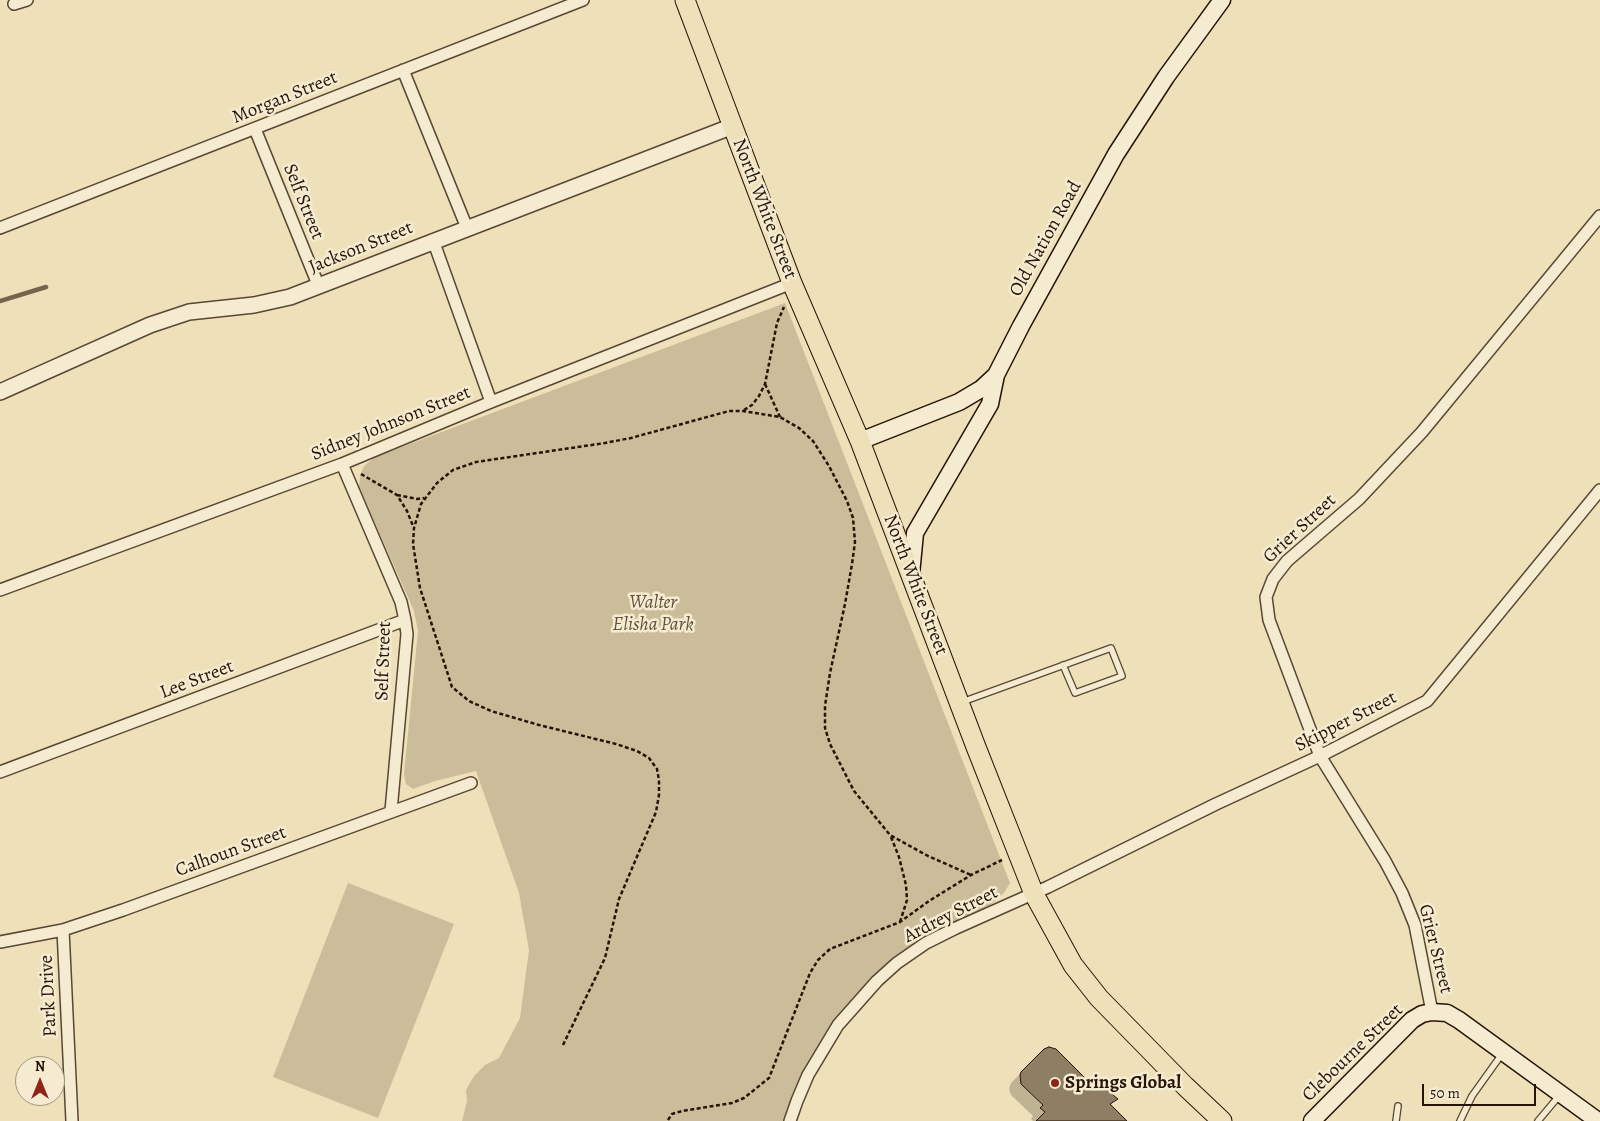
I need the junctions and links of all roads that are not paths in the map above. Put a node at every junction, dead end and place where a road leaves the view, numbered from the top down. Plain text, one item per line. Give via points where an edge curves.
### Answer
1 (27, 0) edge
2 (583, 0) edge
3 (685, 0) edge
4 (1222, 0) edge
5 (14, 4) dead end
6 (403, 70) junction
7 (733, 126) junction
8 (255, 129) junction
9 (1600, 216) edge
10 (0, 228) edge
11 (467, 228) junction
12 (434, 240) junction
13 (792, 283) junction
14 (318, 287) junction
15 (996, 375) junction
16 (0, 392) edge
17 (491, 402) junction
18 (860, 441) junction
19 (342, 464) junction
20 (1600, 490) edge
21 (911, 574) junction
22 (0, 590) edge
23 (405, 620) junction
24 (1063, 665) junction
25 (960, 702) junction
26 (1320, 756) junction
27 (0, 772) edge
28 (471, 783) dead end
29 (391, 811) junction
30 (1034, 894) junction
31 (63, 930) junction
32 (0, 942) edge
33 (1432, 1012) junction
34 (1503, 1052) junction
35 (1560, 1094) junction
36 (1398, 1106) dead end
37 (72, 1121) edge
38 (790, 1121) edge
39 (1222, 1121) edge
40 (1312, 1121) edge
41 (1396, 1121) edge
42 (1460, 1121) edge
43 (1538, 1121) edge
44 (1598, 1121) edge

1 - 5 street
2 - 6 street, Morgan Street
3 - 7 main road, North White Street
4 - 15 main road, Old Nation Road via 1116,154
6 - 8 street, Morgan Street
6 - 11 street
7 - 11 street, Jackson Street
7 - 13 main road, North White Street
8 - 10 street, Morgan Street
8 - 14 street, Self Street
9 - 26 street, Grier Street via 1422,432 1359,499 1287,561 1273,579 1266,597 1269,620
11 - 12 street, Jackson Street
12 - 14 street, Jackson Street
12 - 17 street
13 - 17 street, Sidney Johnson Street
13 - 18 main road, North White Street
14 - 16 street, Jackson Street via 254,305 189,312 150,325
15 - 18 main road, Old Nation Road via 981,390 959,402
15 - 21 main road via 990,404 915,533
17 - 19 street, Sidney Johnson Street
18 - 21 main road, North White Street
19 - 22 street, Sidney Johnson Street
19 - 23 street, Self Street via 401,602
20 - 26 street, Skipper Street via 1427,701
21 - 25 main road, North White Street
23 - 27 street, Lee Street
23 - 29 street, Self Street via 407,634
24 - 24 lane via 1111,648 1122,676 1075,693
24 - 25 lane
25 - 30 main road, North White Street
26 - 30 street, Skipper Street
26 - 33 street, Grier Street via 1402,893 1415,925
28 - 29 street, Calhoun Street
29 - 31 street, Calhoun Street
30 - 38 street, Ardrey Street via 926,943 877,981 838,1025 822,1050 800,1092
30 - 39 main road, North White Street via 1073,965 1099,998
31 - 32 street, Calhoun Street
31 - 37 street, Park Drive
33 - 34 main road, Clebourne Street via 1459,1020
33 - 40 main road, Clebourne Street via 1412,1020
34 - 35 main road, Clebourne Street
34 - 42 lane via 1472,1096
35 - 43 lane
35 - 44 main road, Clebourne Street
36 - 41 lane

